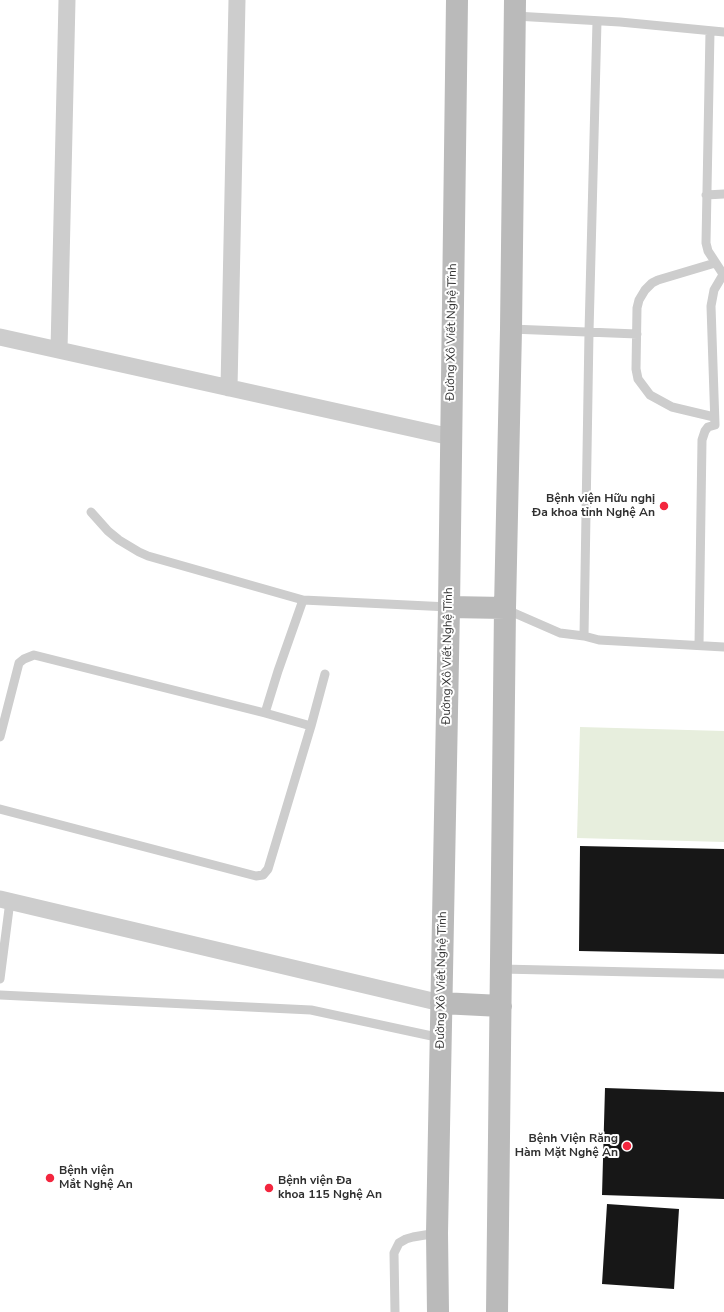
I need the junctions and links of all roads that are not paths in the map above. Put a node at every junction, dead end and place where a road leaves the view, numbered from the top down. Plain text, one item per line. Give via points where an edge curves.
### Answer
1 (67, 0) edge
2 (237, 0) edge
3 (457, 0) edge
4 (515, 8) edge
5 (597, 22) junction
6 (710, 31) junction
7 (724, 32) edge
8 (724, 194) edge
9 (706, 195) junction
10 (715, 262) junction
11 (724, 274) edge
12 (511, 329) junction
13 (589, 332) junction
14 (637, 334) junction
15 (0, 337) edge
16 (59, 350) junction
17 (229, 388) junction
18 (714, 421) junction
19 (724, 427) edge
20 (451, 437) junction
21 (91, 512) dead end
22 (303, 600) junction
23 (449, 607) junction
24 (505, 608) junction
25 (584, 636) junction
26 (699, 645) junction
27 (724, 647) edge
28 (325, 674) dead end
29 (265, 713) junction
30 (311, 726) junction
31 (0, 737) edge
32 (0, 809) edge
33 (5, 900) edge
34 (502, 969) junction
35 (724, 974) edge
36 (0, 979) edge
37 (0, 995) edge
38 (441, 1003) junction
39 (501, 1006) junction
40 (441, 1038) junction
41 (436, 1233) junction
42 (395, 1312) edge
43 (438, 1312) edge
44 (497, 1312) edge

1 - 16 street
2 - 17 street
3 - 20 main road, Đường Xô Viết Nghệ Tĩnh
4 - 5 lane
4 - 12 main road
5 - 6 lane
5 - 13 lane
6 - 7 lane
6 - 9 lane
8 - 9 lane
9 - 10 lane via 706,243
10 - 11 lane
10 - 14 lane via 652,283 639,300
11 - 18 lane via 714,290 711,306
12 - 13 lane
12 - 24 main road
13 - 14 lane
13 - 25 lane
14 - 18 lane via 638,379 650,395 672,407
15 - 16 street
16 - 17 street
17 - 20 street
18 - 19 lane
18 - 26 lane via 702,437
20 - 23 main road, Đường Xô Viết Nghệ Tĩnh
21 - 22 lane via 119,540 148,556
22 - 23 lane
22 - 29 lane
23 - 24 main road
23 - 38 main road, Đường Xô Viết Nghệ Tĩnh
24 - 25 lane via 560,633
24 - 34 main road
25 - 26 lane via 599,640
26 - 27 lane
28 - 30 lane
29 - 30 lane
29 - 31 lane via 34,655 19,663
30 - 32 lane via 268,869 260,876
33 - 36 lane
33 - 38 street
34 - 35 lane
34 - 39 main road
37 - 40 lane via 311,1010
38 - 39 main road
38 - 40 main road, Đường Xô Viết Nghệ Tĩnh
39 - 44 main road
40 - 41 main road, Đường Xô Viết Nghệ Tĩnh
41 - 42 lane via 413,1237 399,1243 394,1253
41 - 43 main road, Đường Xô Viết Nghệ Tĩnh

